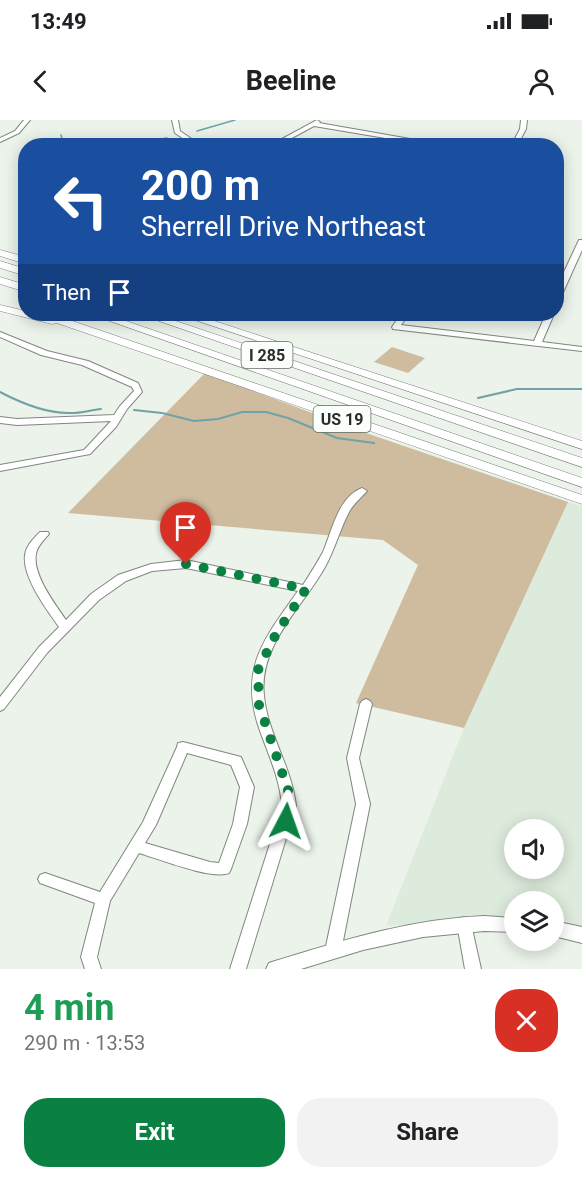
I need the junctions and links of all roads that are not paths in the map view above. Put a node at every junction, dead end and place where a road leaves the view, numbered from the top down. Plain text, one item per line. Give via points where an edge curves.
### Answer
1 (27, 120) edge
2 (175, 120) edge
3 (320, 120) edge
4 (524, 120) edge
5 (312, 124) junction
6 (186, 138) edge
7 (287, 138) edge
8 (398, 138) edge
9 (518, 138) edge
10 (0, 140) edge
11 (582, 242) edge
12 (0, 253) edge
13 (18, 259) edge
14 (0, 264) edge
15 (18, 270) edge
16 (0, 280) edge
17 (564, 281) edge
18 (0, 285) edge
19 (18, 287) edge
20 (18, 288) edge
21 (0, 299) edge
22 (18, 305) edge
23 (0, 308) edge
24 (18, 313) edge
25 (51, 321) edge
26 (64, 321) edge
27 (116, 321) edge
28 (165, 321) edge
29 (204, 321) edge
30 (400, 321) edge
31 (547, 321) edge
32 (0, 334) edge
33 (102, 334) junction
34 (537, 343) junction
35 (582, 348) edge
36 (118, 418) junction
37 (0, 420) edge
38 (582, 445) edge
39 (582, 464) edge
40 (0, 468) edge
41 (582, 483) edge
42 (362, 491) dead end
43 (582, 500) edge
44 (44, 534) dead end
45 (306, 589) junction
46 (65, 628) junction
47 (366, 704) dead end
48 (0, 706) edge
49 (135, 846) junction
50 (45, 879) dead end
51 (103, 899) junction
52 (464, 924) junction
53 (504, 925) edge
54 (564, 931) edge
55 (582, 935) edge
56 (333, 951) junction
57 (93, 969) edge
58 (238, 969) edge
59 (275, 969) edge
60 (472, 969) edge

1 - 10 street via 17,132
2 - 6 street via 177,132
3 - 5 street
4 - 9 street
5 - 7 street
5 - 8 street
11 - 17 street
12 - 13 highway
14 - 15 highway
16 - 19 highway
18 - 20 highway
21 - 22 highway
23 - 24 highway
25 - 33 highway
26 - 33 highway
27 - 41 highway, I 285
28 - 39 highway, I 285
29 - 38 highway
30 - 34 street via 396,327
31 - 34 street
32 - 36 street via 135,385 138,392
33 - 43 highway, US 19
34 - 35 street
36 - 37 street
36 - 40 street via 87,452
42 - 45 street via 342,513 326,554
44 - 46 street via 35,543 30,557 33,572
45 - 46 street via 186,564 151,568 113,584
45 - 58 street via 258,670 259,705 287,784 290,806
46 - 48 street
47 - 56 street via 353,758 363,804
49 - 49 street via 149,825 183,747 236,761 247,787 240,825 224,869
49 - 51 street
50 - 51 street
51 - 57 street via 89,957
52 - 53 main road
52 - 56 main road via 423,928
52 - 60 street
54 - 55 main road
56 - 59 main road

